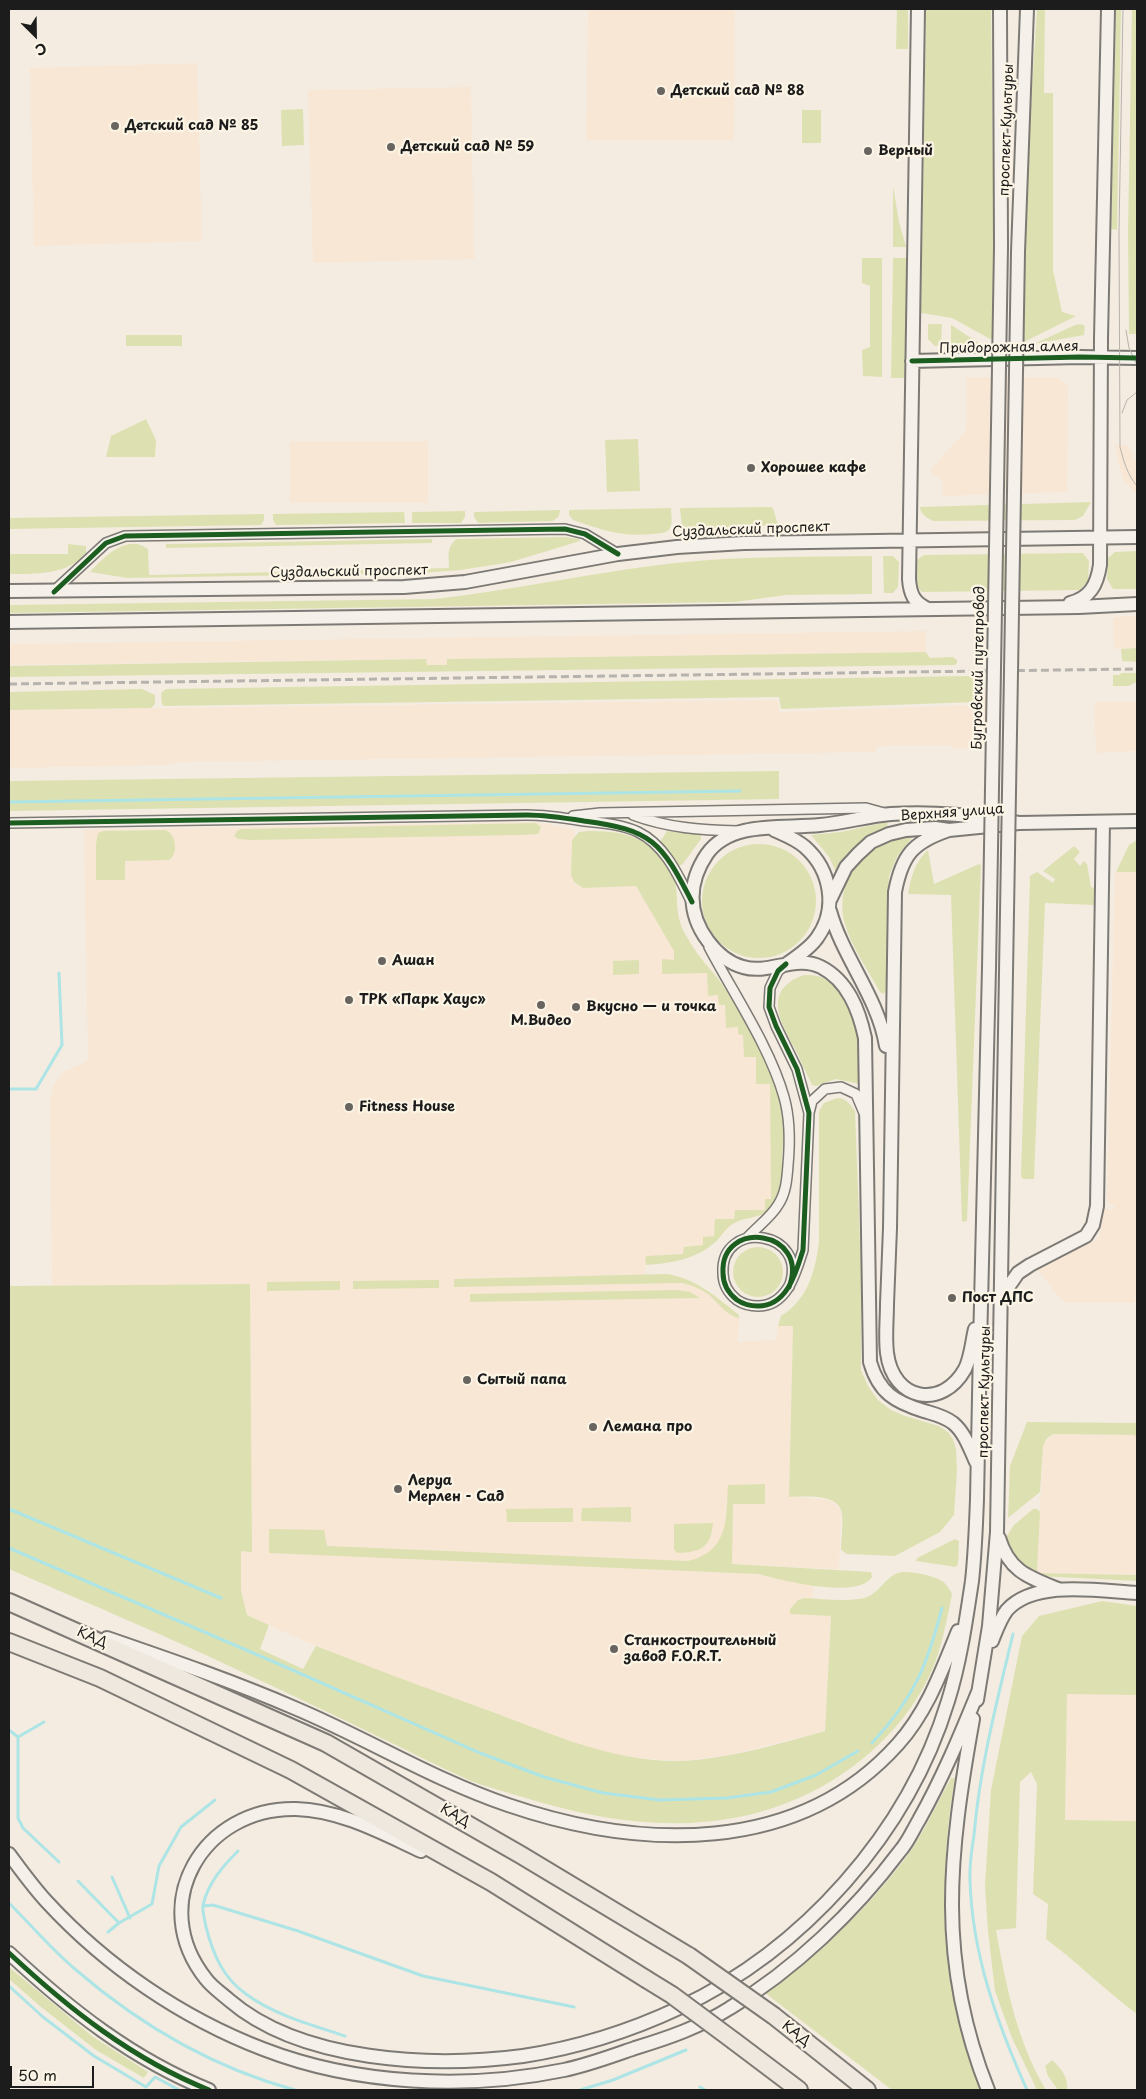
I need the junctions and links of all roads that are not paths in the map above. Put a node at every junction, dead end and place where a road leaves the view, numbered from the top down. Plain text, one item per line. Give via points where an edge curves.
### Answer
1 (918, 9) edge
2 (1000, 9) edge
3 (1027, 9) edge
4 (1108, 10) edge
5 (1001, 247) joint
6 (1101, 358) junction
7 (1137, 358) edge
8 (912, 361) junction
9 (1137, 537) edge
10 (1099, 538) junction
11 (909, 541) junction
12 (618, 554) junction
13 (9, 591) edge
14 (54, 592) junction
15 (1137, 604) edge
16 (1052, 607) junction
17 (928, 609) junction
18 (9, 622) edge
19 (628, 813) junction
20 (891, 814) junction
21 (560, 818) junction
22 (1137, 821) edge
23 (1103, 822) junction
24 (9, 823) edge
25 (1019, 824) junction
26 (770, 828) junction
27 (949, 830) junction
28 (740, 831) junction
29 (692, 902) junction
30 (830, 906) junction
31 (699, 929) junction
32 (786, 964) junction
33 (891, 1073) junction
34 (987, 1090) joint
35 (809, 1113) junction
36 (865, 1115) junction
37 (746, 1238) junction
38 (789, 1287) junction
39 (1002, 1296) junction
40 (981, 1310) junction
41 (978, 1466) junction
42 (997, 1532) junction
43 (1058, 1589) junction
44 (1137, 1593) edge
45 (9, 1602) edge
46 (967, 1608) junction
47 (45, 1617) junction
48 (9, 1642) edge
49 (982, 1669) junction
50 (978, 1692) junction
51 (9, 1854) edge
52 (491, 1882) junction
53 (9, 1954) edge
54 (209, 2090) edge
55 (799, 2090) edge
56 (867, 2090) edge
57 (988, 2090) edge

1 - 8 main road
2 - 5 main road, проспект Культуры
3 - 39 main road, проспект Культуры, bridge via 1018,252
4 - 6 main road
5 - 34 main road, Бугровский путепровод, bridge
6 - 7 main road, Придорожная аллея
6 - 8 main road, Придорожная аллея
6 - 10 main road
8 - 11 main road
9 - 10 main road, Суздальский проспект
10 - 11 main road, Суздальский проспект
10 - 16 main road via 1098,575 1092,589 1087,596
11 - 12 main road, Суздальский проспект via 744,542
11 - 17 main road via 908,579 912,595 915,601
12 - 14 main road, Суздальский проспект via 465,582 404,587
12 - 14 street via 585,534 565,529 125,536 106,543
13 - 14 main road, Суздальский проспект
15 - 16 main road
16 - 17 main road
17 - 18 main road
19 - 20 street via 866,808
19 - 21 street
19 - 28 street via 662,825
20 - 25 main road, Верхняя улица via 965,814
20 - 26 main road, Верхняя улица via 822,825
21 - 24 street via 527,814
21 - 29 street via 619,826 638,832 667,857
22 - 23 main road, Верхняя улица
23 - 25 main road, Верхняя улица
23 - 39 main road via 1096,1206 1093,1225 1077,1242 1018,1273
25 - 27 main road, Верхняя улица
26 - 28 main road
26 - 30 main road via 805,847 827,881
27 - 30 main road, Верхняя улица via 906,830 871,842 846,867
27 - 33 main road via 918,843 898,875
28 - 29 main road via 709,851 699,866
29 - 31 main road
30 - 32 main road via 817,938
30 - 33 main road via 840,942 884,1031
31 - 32 main road via 725,960 744,968 766,969
31 - 37 street via 774,1070 788,1117 786,1190 778,1206
32 - 35 street via 778,971 770,988 769,1007 797,1069
32 - 36 main road via 803,962 820,966 845,987 865,1038
33 - 40 main road via 885,1339 889,1368 900,1385 924,1396 952,1385 965,1369
34 - 40 main road, проспект Культуры
35 - 36 street via 812,1101 825,1089 841,1087 856,1094
35 - 38 street via 802,1250
36 - 41 main road via 868,1344 875,1379 898,1402 952,1422 961,1432
37 - 38 street via 767,1238 784,1248 792,1267
37 - 38 street via 730,1250 724,1262 723,1276 731,1295 742,1303 762,1306 781,1298
39 - 42 main road, проспект Культуры
40 - 41 main road, проспект Культуры
41 - 46 main road, проспект Культуры via 973,1575
42 - 43 main road via 1011,1564 1022,1574
42 - 49 main road, проспект Культуры
43 - 44 main road
43 - 49 main road via 1039,1592 1008,1609 998,1625
45 - 47 highway, КАД
46 - 47 main road via 933,1690 915,1721 899,1743 871,1771 829,1799 775,1822 727,1833 689,1836 608,1830 508,1805 421,1769 299,1709 172,1660
46 - 52 main road via 948,1700 932,1744 892,1818 852,1874 763,1957 680,2008 600,2038 562,2048 498,2058 372,2056 338,2050 270,2027 240,2010 207,1981 189,1952 181,1920 184,1886 195,1862 211,1840 253,1814 278,1809 328,1813 355,1822
47 - 56 highway, КАД, bridge via 326,1743 522,1855 689,1956 774,2016
48 - 52 highway via 100,1678 291,1770
49 - 50 main road, проспект Культуры
50 - 51 main road via 948,1766 902,1850 846,1914 790,1967 731,2008 686,2032 566,2069 491,2080 449,2082 371,2077 335,2071 262,2049 186,2012 113,1964 46,1901
50 - 57 main road via 957,1812 950,1896 958,1988 976,2061
52 - 55 highway, bridge via 672,1994
53 - 54 main road via 93,2026 144,2060

